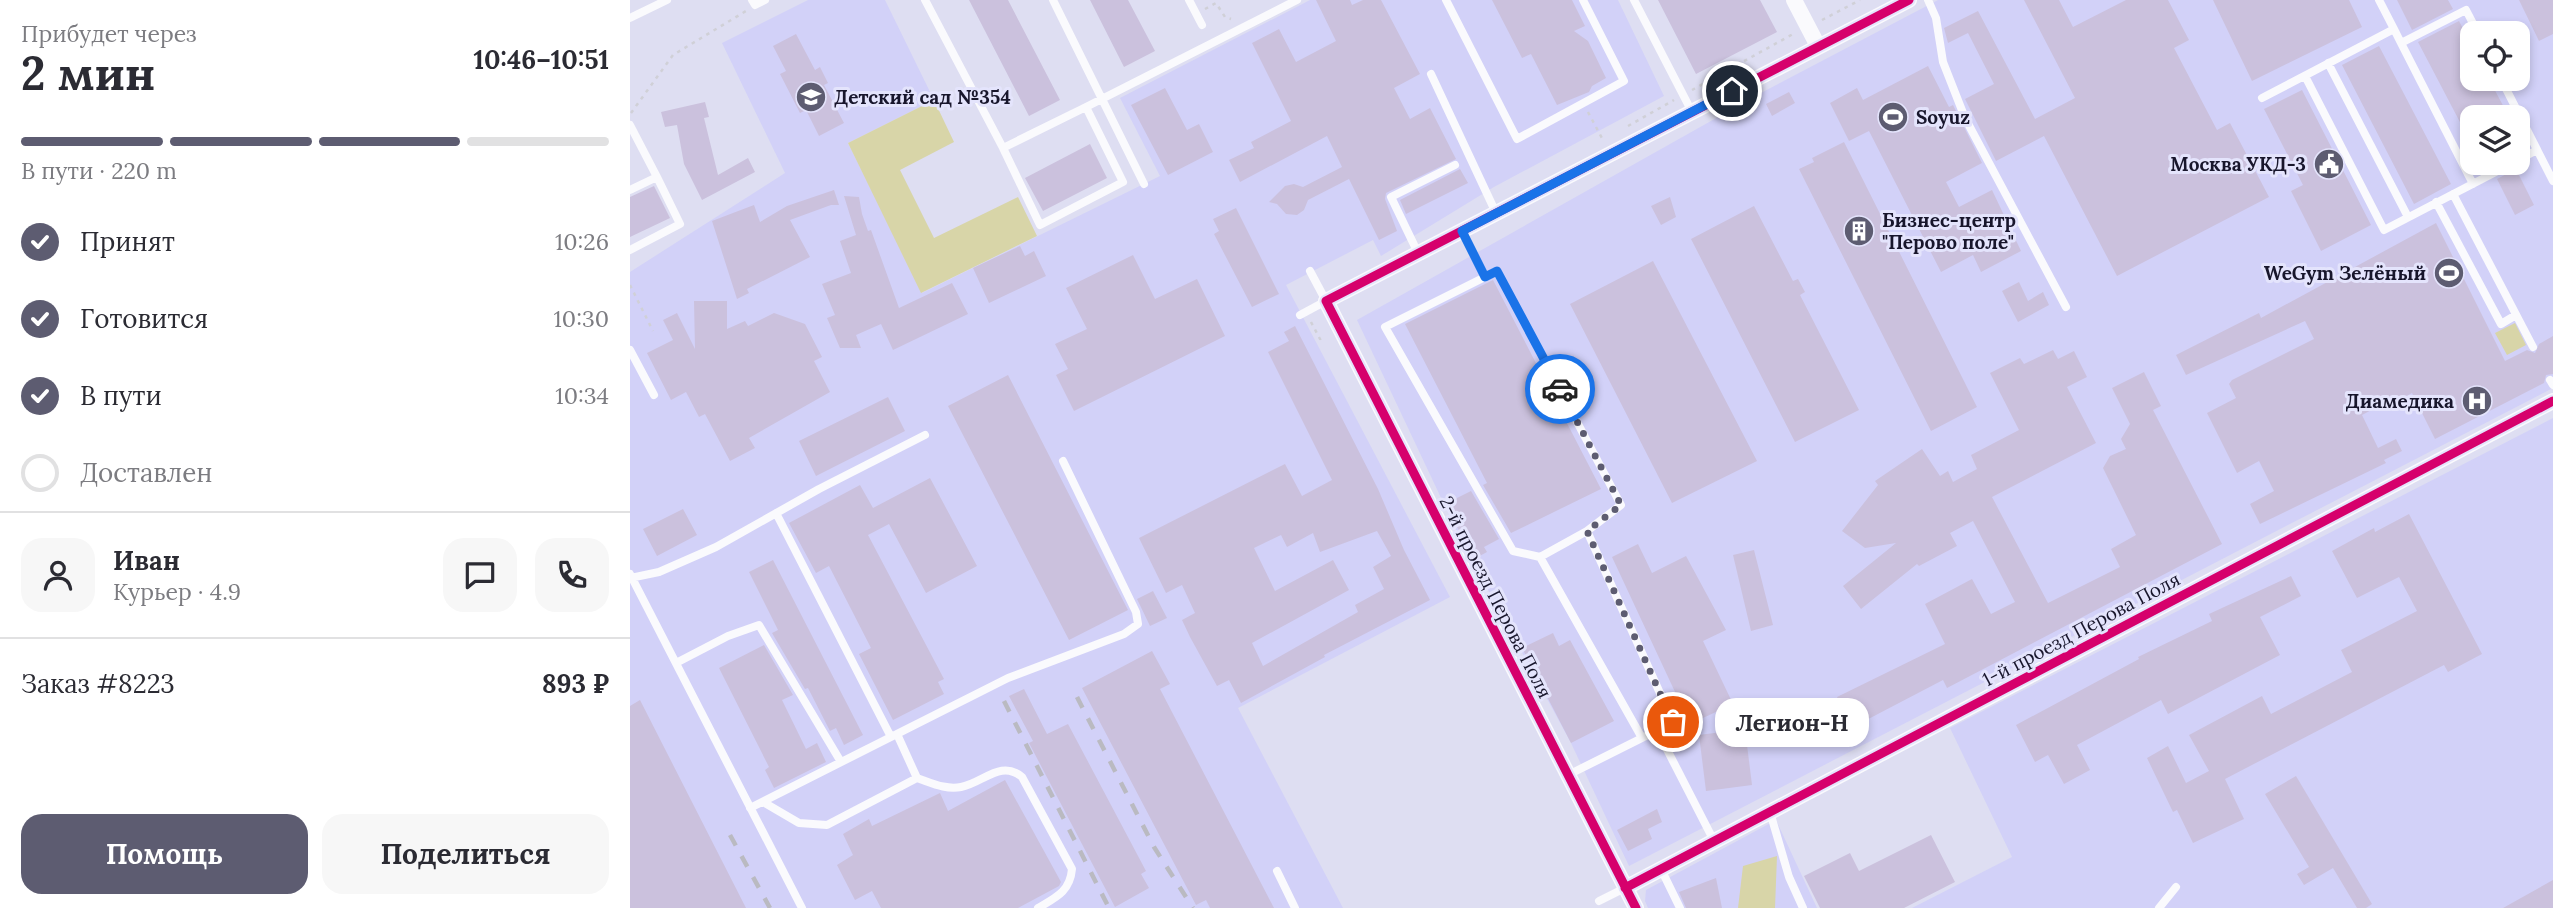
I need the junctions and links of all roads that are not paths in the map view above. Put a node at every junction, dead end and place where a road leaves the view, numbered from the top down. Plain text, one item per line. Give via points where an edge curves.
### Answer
1 (667, 0) edge
2 (765, 0) edge
3 (925, 0) edge
4 (1053, 0) edge
5 (1189, 0) edge
6 (1297, 0) edge
7 (1446, 0) edge
8 (1583, 0) edge
9 (1634, 0) edge
10 (1794, 0) edge
11 (1909, 0) edge
12 (1928, 0) edge
13 (2379, 0) edge
14 (754, 3) edge
15 (630, 18) edge
16 (2472, 21) edge
17 (1202, 24) dead end
18 (2393, 29) junction
19 (2401, 43) junction
20 (1818, 46) junction
21 (2328, 64) junction
22 (1431, 74) dead end
23 (2305, 76) junction
24 (2507, 91) edge
25 (1102, 97) junction
26 (2262, 98) dead end
27 (1086, 107) junction
28 (1692, 112) junction
29 (630, 125) edge
30 (1003, 148) junction
31 (2537, 150) junction
32 (2530, 154) edge
33 (1455, 165) dead end
34 (2490, 175) edge
35 (657, 177) junction
36 (2553, 181) edge
37 (1144, 184) dead end
38 (2473, 184) junction
39 (630, 190) edge
40 (2453, 194) junction
41 (2437, 202) junction
42 (1496, 213) junction
43 (2408, 217) junction
44 (1462, 231) junction
45 (630, 250) edge
46 (1418, 253) junction
47 (1310, 271) dead end
48 (1485, 277) junction
49 (1326, 301) junction
50 (2066, 307) dead end
51 (1300, 315) dead end
52 (2516, 315) junction
53 (2533, 347) dead end
54 (630, 350) edge
55 (654, 395) dead end
56 (2553, 401) edge
57 (925, 435) dead end
58 (1063, 461) dead end
59 (776, 513) junction
60 (1587, 531) junction
61 (1540, 557) junction
62 (631, 576) edge
63 (676, 663) junction
64 (1657, 730) junction
65 (894, 736) junction
66 (1642, 738) junction
67 (841, 762) junction
68 (1568, 775) junction
69 (918, 778) junction
70 (763, 802) junction
71 (750, 808) junction
72 (1770, 812) junction
73 (1714, 841) junction
74 (1661, 869) junction
75 (1277, 871) dead end
76 (2176, 887) dead end
77 (1625, 888) junction
78 (1600, 901) dead end
79 (802, 908) edge
80 (1038, 908) edge
81 (1295, 908) edge
82 (1636, 908) edge
83 (1681, 908) edge
84 (1803, 908) edge
85 (2159, 908) edge

1 - 15 lane
2 - 14 lane
3 - 30 lane
4 - 25 lane
5 - 17 lane
6 - 25 lane
7 - 8 lane via 1517,139 1624,81
9 - 28 lane
10 - 20 street
11 - 20 street
12 - 50 lane via 1965,118
13 - 18 lane
16 - 19 lane via 2466,10
18 - 19 lane
18 - 21 lane
19 - 38 lane
20 - 28 street
21 - 23 lane
21 - 43 lane
22 - 42 lane
23 - 26 lane
23 - 43 lane via 2384,230
24 - 31 lane
25 - 27 lane
25 - 37 lane
27 - 30 lane
27 - 30 lane via 1123,181 1040,225
28 - 42 street
29 - 35 lane
31 - 32 lane
31 - 36 lane
33 - 46 lane via 1391,197
34 - 38 lane
35 - 39 lane
35 - 45 lane via 680,223
38 - 40 lane
40 - 41 lane
40 - 52 lane
41 - 43 lane
41 - 52 lane via 2501,324
42 - 44 street
44 - 46 street
44 - 48 lane
46 - 49 street
47 - 49 lane
48 - 60 lane via 1497,271 1621,505
48 - 61 lane via 1385,327 1513,551
49 - 51 lane
49 - 68 street, 2-й проезд Перова Поля
52 - 53 lane
54 - 55 lane
56 - 72 street, 1-й проезд Перова Поля
57 - 59 lane
58 - 65 lane via 1138,624 1114,638 1008,678
59 - 62 lane via 659,572
59 - 65 lane
60 - 61 lane
60 - 64 lane via 1673,722
61 - 66 lane
62 - 63 lane
63 - 67 lane via 759,625
63 - 71 lane
64 - 66 lane
64 - 73 lane
65 - 67 lane
65 - 69 lane
66 - 68 lane
67 - 70 lane
68 - 77 street, 2-й проезд Перова Поля
69 - 70 lane via 827,825 799,823
69 - 80 lane via 962,787 1001,770 1014,770 1022,777 1072,869 1071,884 1062,895
70 - 71 lane
71 - 79 lane
72 - 73 street, 1-й проезд Перова Поля
72 - 84 lane
73 - 74 street, 1-й проезд Перова Поля
74 - 77 street, 1-й проезд Перова Поля
74 - 83 lane
75 - 81 lane
76 - 85 lane
77 - 78 lane
77 - 82 street, 2-й проезд Перова Поля

